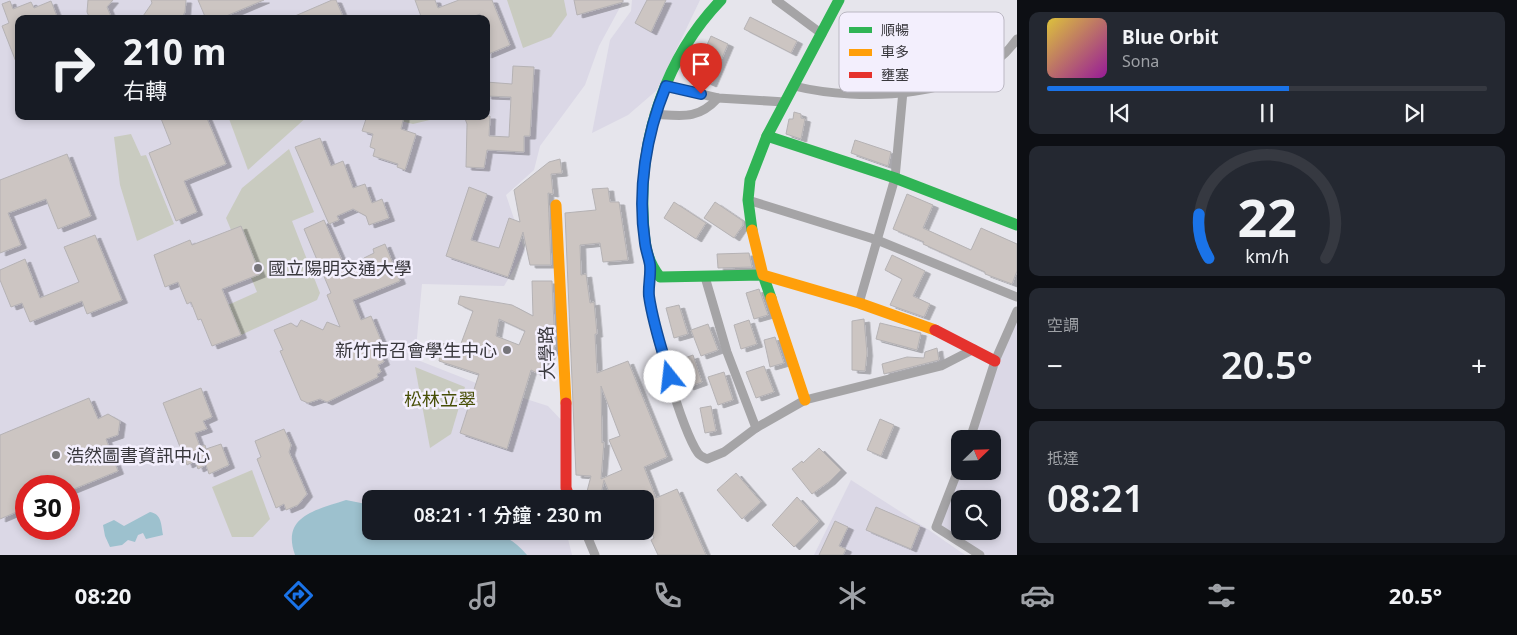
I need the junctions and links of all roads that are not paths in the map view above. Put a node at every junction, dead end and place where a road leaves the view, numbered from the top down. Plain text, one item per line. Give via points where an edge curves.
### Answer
1 (721, 0) edge
2 (776, 0) edge
3 (839, 0) edge
4 (822, 34) junction
5 (1017, 40) edge
6 (1004, 54) edge
7 (666, 86) junction
8 (794, 86) junction
9 (892, 92) edge
10 (903, 92) edge
11 (718, 98) junction
12 (785, 102) junction
13 (654, 114) junction
14 (767, 136) junction
15 (895, 178) junction
16 (748, 200) junction
17 (556, 205) dead end
18 (1017, 225) edge
19 (877, 240) junction
20 (650, 266) junction
21 (763, 275) junction
22 (705, 277) junction
23 (1017, 298) edge
24 (859, 303) junction
25 (1017, 311) edge
26 (974, 349) junction
27 (995, 360) junction
28 (806, 400) junction
29 (756, 428) junction
30 (973, 430) edge
31 (954, 480) edge
32 (567, 490) edge
33 (588, 540) edge
34 (594, 555) edge
35 (980, 555) edge

1 - 7 street via 688,40
2 - 4 street
3 - 4 street
4 - 8 street
5 - 6 street
7 - 11 street
7 - 13 street
8 - 9 street via 820,92
8 - 12 street
10 - 15 street
11 - 12 street
11 - 13 street via 698,114
12 - 14 street
13 - 20 street via 646,148 642,197 644,243
14 - 15 street
14 - 16 street via 750,180
15 - 18 street
15 - 19 street
16 - 19 street
16 - 21 street via 753,238
17 - 32 street, 大學路 via 568,428
19 - 23 street
19 - 24 street
20 - 22 street via 660,277
20 - 29 street via 649,293 654,321 683,418 699,455 707,459 724,452
21 - 22 street
21 - 24 street
21 - 28 street
22 - 29 street
24 - 26 street via 935,330
25 - 27 street
26 - 27 street
26 - 28 street via 941,366
27 - 30 street
28 - 29 street
31 - 35 street via 936,526
33 - 34 street

